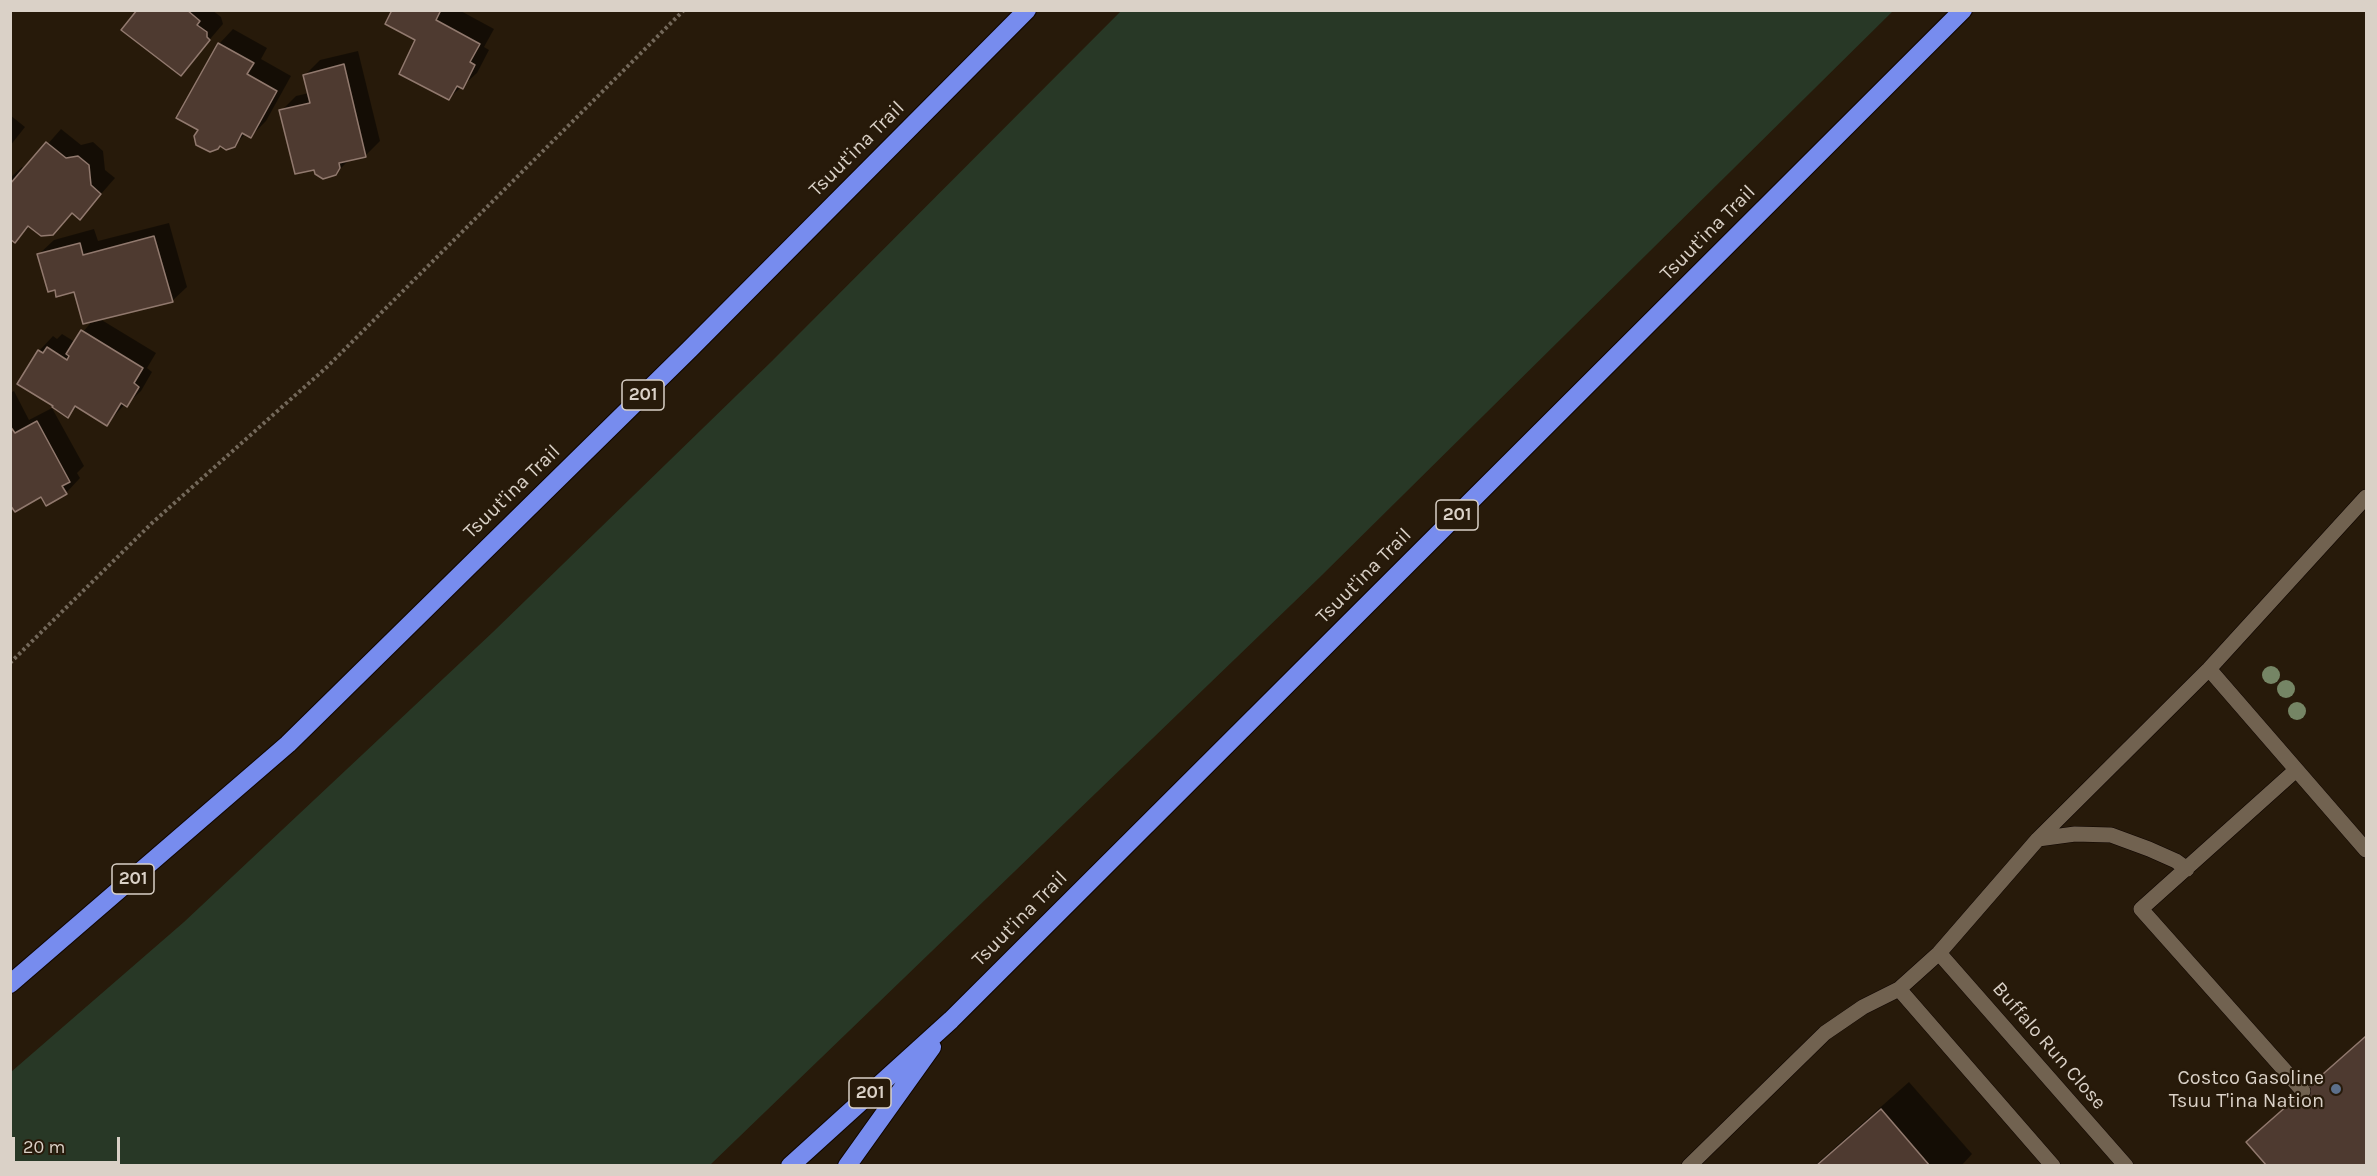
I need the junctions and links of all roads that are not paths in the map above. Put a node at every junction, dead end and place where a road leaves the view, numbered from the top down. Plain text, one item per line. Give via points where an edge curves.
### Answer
1 (1027, 10) edge
2 (1963, 10) edge
3 (2367, 497) edge
4 (2209, 669) junction
5 (2296, 770) junction
6 (2038, 839) junction
7 (2367, 850) edge
8 (2187, 869) junction
9 (1939, 953) junction
10 (10, 984) edge
11 (1899, 989) junction
12 (951, 1020) junction
13 (2303, 1091) dead end
14 (790, 1166) edge
15 (848, 1166) edge
16 (1689, 1166) edge
17 (2054, 1166) edge
18 (2127, 1166) edge

1 - 10 highway, Tsuut'ina Trail / 201 via 690,349 288,744
2 - 12 highway, Tsuut'ina Trail / 201
3 - 4 lane
4 - 5 lane
4 - 6 lane
5 - 7 lane
5 - 8 lane
6 - 8 lane via 2111,835
6 - 9 lane
8 - 13 lane via 2141,909
9 - 11 lane
9 - 18 lane, Buffalo Run Close
11 - 16 lane via 1825,1033
11 - 17 lane
12 - 14 highway, Tsuut'ina Trail / 201
12 - 15 highway

